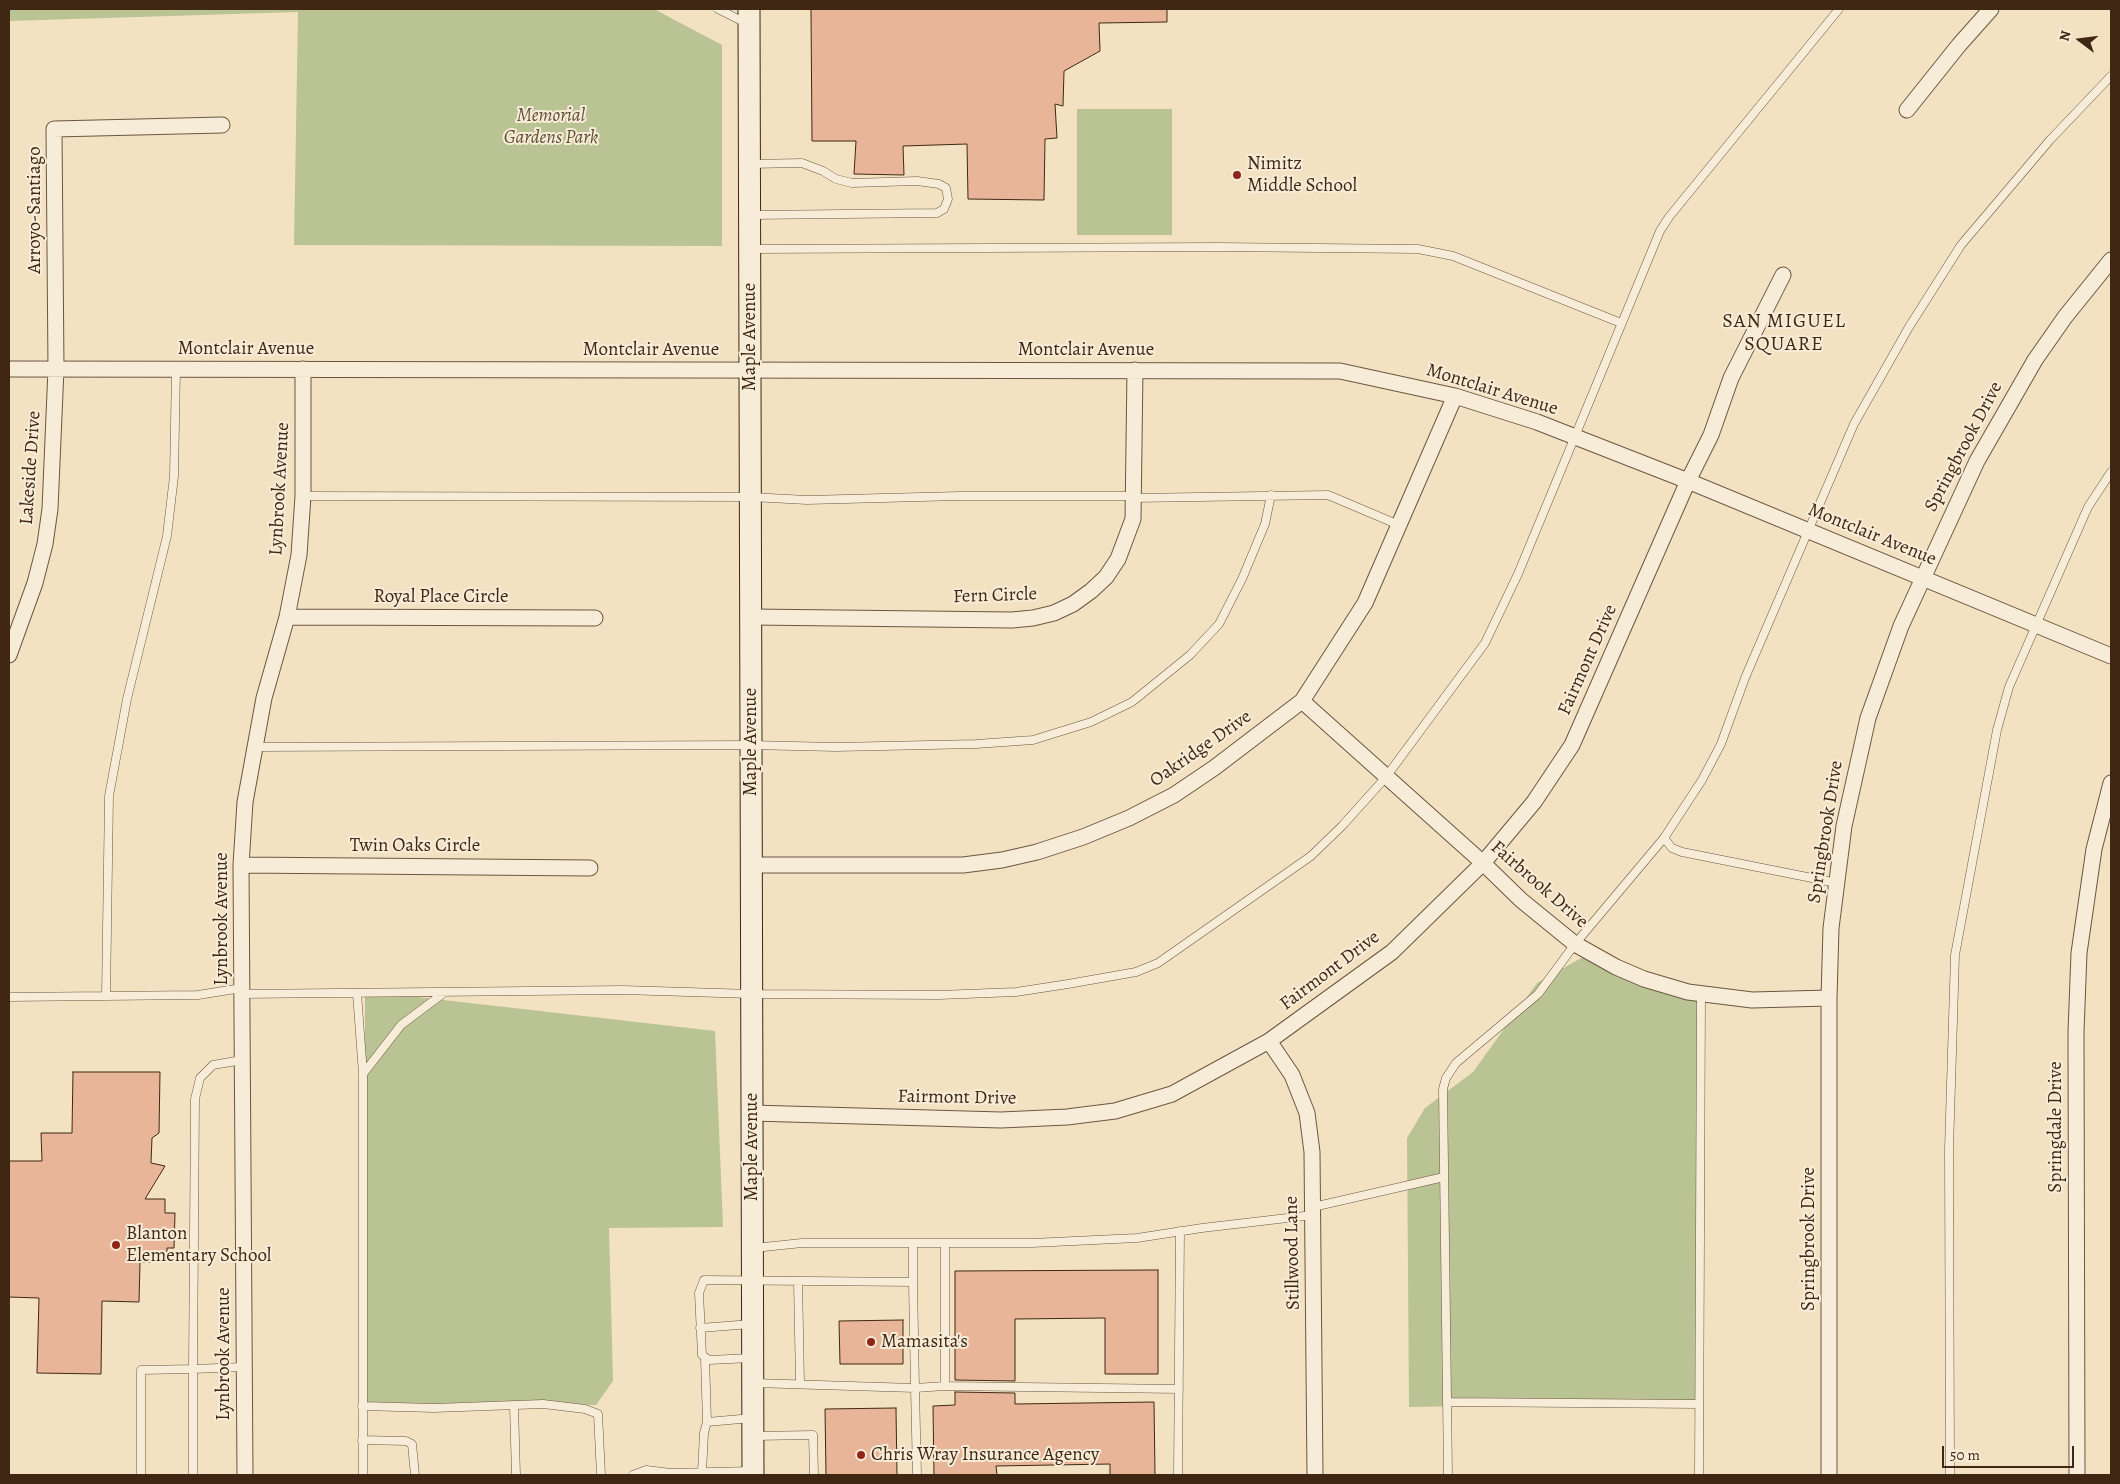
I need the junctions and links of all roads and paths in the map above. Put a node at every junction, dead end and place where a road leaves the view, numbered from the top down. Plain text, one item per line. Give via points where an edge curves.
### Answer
1 (718, 9) edge
2 (1839, 9) edge
3 (1991, 9) edge
4 (749, 17) edge
5 (2111, 76) edge
6 (1907, 110) dead end
7 (222, 125) dead end
8 (750, 164) junction
9 (750, 215) junction
10 (750, 249) junction
11 (2111, 260) edge
12 (1784, 275) dead end
13 (1620, 324) junction
14 (9, 369) edge
15 (56, 369) junction
16 (176, 369) junction
17 (303, 369) junction
18 (750, 370) junction
19 (1135, 370) junction
20 (1455, 396) junction
21 (1573, 436) junction
22 (2111, 472) edge
23 (1688, 481) junction
24 (1271, 495) junction
25 (303, 496) junction
26 (751, 497) junction
27 (1134, 497) junction
28 (1399, 525) junction
29 (1809, 531) junction
30 (1924, 578) junction
31 (287, 617) junction
32 (751, 617) junction
33 (595, 618) dead end
34 (2035, 624) junction
35 (9, 655) edge
36 (2111, 656) edge
37 (1302, 701) junction
38 (751, 745) junction
39 (256, 747) junction
40 (1386, 777) junction
41 (2111, 783) edge
42 (1664, 838) junction
43 (1483, 863) junction
44 (752, 864) junction
45 (241, 865) junction
46 (590, 868) dead end
47 (1837, 883) junction
48 (1576, 944) junction
49 (242, 991) junction
50 (445, 992) junction
51 (357, 993) junction
52 (752, 994) junction
53 (1701, 994) junction
54 (106, 996) junction
55 (9, 997) edge
56 (1829, 998) junction
57 (1269, 1041) junction
58 (242, 1060) junction
59 (363, 1074) junction
60 (752, 1113) junction
61 (1444, 1177) junction
62 (1313, 1211) junction
63 (1180, 1231) junction
64 (913, 1243) junction
65 (945, 1243) junction
66 (752, 1248) junction
67 (753, 1280) junction
68 (798, 1282) junction
69 (913, 1282) junction
70 (752, 1324) junction
71 (700, 1328) junction
72 (705, 1358) junction
73 (753, 1358) junction
74 (244, 1367) junction
75 (193, 1369) junction
76 (752, 1383) junction
77 (800, 1384) junction
78 (945, 1386) junction
79 (915, 1388) junction
80 (1179, 1389) junction
81 (1448, 1402) junction
82 (1699, 1404) junction
83 (362, 1406) junction
84 (514, 1406) junction
85 (708, 1422) junction
86 (753, 1427) junction
87 (362, 1440) junction
88 (702, 1472) junction
89 (753, 1473) edge
90 (141, 1475) edge
91 (193, 1475) edge
92 (245, 1475) edge
93 (363, 1475) edge
94 (415, 1475) edge
95 (516, 1475) edge
96 (601, 1475) edge
97 (632, 1475) edge
98 (814, 1475) edge
99 (917, 1475) edge
100 (1178, 1475) edge
101 (1315, 1475) edge
102 (1448, 1475) edge
103 (1699, 1475) edge
104 (1829, 1475) edge
105 (1950, 1475) edge
106 (2077, 1475) edge

1 - 4 lane
2 - 13 lane via 1669,217 1654,242
3 - 6 street
4 - 8 main road, Maple Avenue
5 - 29 lane via 2050,140 1961,245 1909,327 1854,424
7 - 15 street, Arroyo-Santiago via 54,129
8 - 9 main road, Maple Avenue
8 - 9 lane via 802,163 852,183 917,181 939,184 946,188 948,199 944,209 937,213
9 - 10 main road, Maple Avenue
10 - 13 lane via 1418,249 1452,256
10 - 18 main road, Maple Avenue
11 - 30 street, Springbrook Drive via 2065,317 2007,405 1952,511
12 - 23 street via 1731,378 1711,435
13 - 21 lane
14 - 15 street, Montclair Avenue
15 - 16 street, Montclair Avenue
15 - 35 street, Lakeside Drive via 50,510 45,544 35,583
16 - 17 street, Montclair Avenue
16 - 54 lane via 174,476 167,536 127,698 109,796
17 - 18 street, Montclair Avenue
17 - 25 street, Lynbrook Avenue
18 - 19 street, Montclair Avenue
18 - 26 main road, Maple Avenue
19 - 20 street, Montclair Avenue via 1340,371
19 - 27 street, Fern Circle
20 - 21 street, Montclair Avenue
20 - 28 street, Oakridge Drive
21 - 23 street, Montclair Avenue
21 - 40 lane via 1518,574 1485,643
22 - 34 lane via 2088,507
23 - 29 street, Montclair Avenue
23 - 43 street, Fairmont Drive via 1572,744 1534,802
24 - 27 lane
24 - 28 lane via 1328,496
24 - 38 lane via 1265,524 1219,624 1190,655 1132,702 1091,722 1033,740 976,744
25 - 26 lane
25 - 31 street, Lynbrook Avenue via 299,555
26 - 27 lane via 807,500 959,496
26 - 32 main road, Maple Avenue
27 - 32 street, Fern Circle via 1133,519 1127,540 1110,571 1091,592 1054,613 1012,620
28 - 37 street, Oakridge Drive via 1365,603
29 - 30 street, Montclair Avenue
29 - 42 lane via 1745,678 1721,744
30 - 34 street, Montclair Avenue
30 - 47 street, Springbrook Drive via 1901,626 1868,718 1844,826
31 - 33 street, Royal Place Circle
31 - 39 street, Lynbrook Avenue via 264,698
32 - 38 main road, Maple Avenue
34 - 36 street, Montclair Avenue
34 - 105 lane via 2009,687 1997,730 1955,954 1950,1149
37 - 40 street, Fairbrook Drive
37 - 44 street, Oakridge Drive via 1174,795 1128,818 1037,852 963,865
38 - 39 lane
38 - 44 main road, Maple Avenue
39 - 45 street, Lynbrook Avenue via 246,802
40 - 43 street, Fairbrook Drive
40 - 52 lane via 1311,856 1158,962 1136,972 1016,992
41 - 106 street, Springdale Drive via 2094,849 2079,953 2076,1032
42 - 47 lane via 1672,848 1682,852
42 - 48 lane
43 - 48 street, Fairbrook Drive via 1543,920
43 - 57 street, Fairmont Drive via 1392,952
44 - 52 main road, Maple Avenue
45 - 46 street, Twin Oaks Circle
45 - 49 street, Lynbrook Avenue
47 - 56 street, Springbrook Drive via 1831,928
48 - 53 street, Fairbrook Drive via 1644,979
48 - 61 lane via 1538,994 1456,1063 1446,1078 1443,1088
49 - 51 lane
49 - 54 lane
49 - 58 street, Lynbrook Avenue
50 - 51 lane
50 - 52 lane via 623,990
50 - 59 lane via 401,1025
51 - 59 lane
52 - 60 main road, Maple Avenue
53 - 56 street, Fairbrook Drive via 1752,1000
53 - 82 lane
54 - 55 lane
56 - 104 street, Springbrook Drive
57 - 60 street, Fairmont Drive via 1172,1094 1115,1110 1067,1117 1001,1120
57 - 62 street, Stillwood Lane via 1292,1075 1307,1113 1312,1152
58 - 74 street, Lynbrook Avenue
58 - 75 lane via 213,1065 200,1078 195,1099
59 - 83 lane
60 - 66 main road, Maple Avenue
61 - 62 lane
61 - 81 lane
62 - 63 lane
62 - 101 street, Stillwood Lane
63 - 65 lane via 1137,1238
63 - 80 lane
64 - 65 lane
64 - 66 lane via 802,1243
64 - 69 lane
65 - 78 lane
66 - 67 main road, Maple Avenue
67 - 68 lane
67 - 70 main road, Maple Avenue
67 - 71 lane via 704,1280 699,1293
68 - 69 lane
68 - 77 lane
69 - 79 lane
70 - 71 lane
70 - 73 main road, Maple Avenue
71 - 72 lane
72 - 73 lane
72 - 85 lane
73 - 76 main road, Maple Avenue
74 - 75 lane
74 - 92 street, Lynbrook Avenue
75 - 90 lane via 141,1370
75 - 91 lane
76 - 77 lane
76 - 86 main road, Maple Avenue
77 - 79 lane
78 - 79 lane
78 - 80 lane
79 - 99 lane
80 - 100 lane
81 - 82 lane
81 - 102 lane
82 - 103 lane
83 - 84 lane
83 - 87 lane
84 - 95 lane
84 - 96 lane via 551,1405 598,1414
85 - 86 lane
85 - 88 lane via 704,1433
86 - 89 main road, Maple Avenue
86 - 98 lane via 813,1435
87 - 93 lane
87 - 94 lane via 406,1441 412,1444
88 - 89 lane
88 - 97 lane via 646,1470

